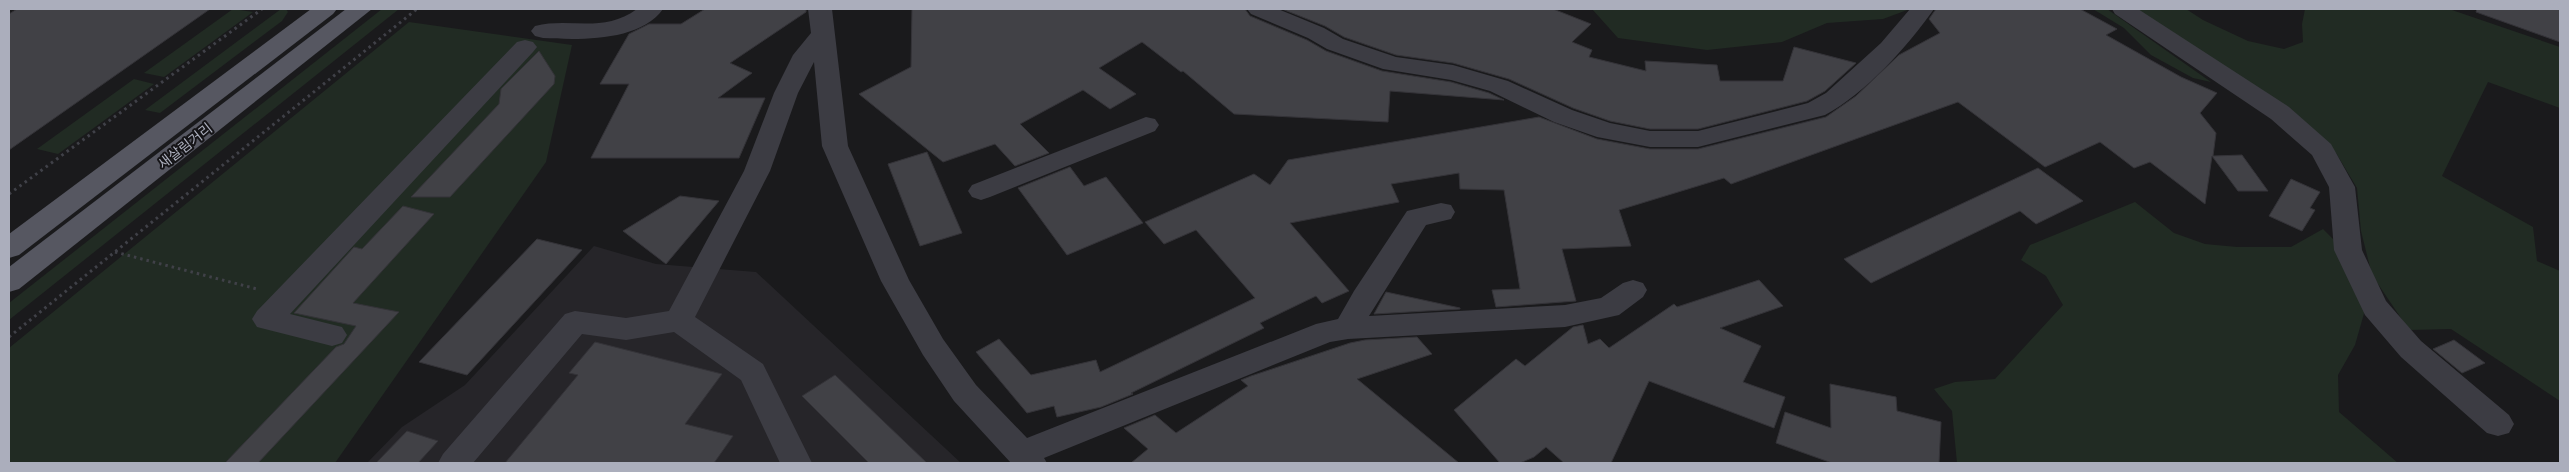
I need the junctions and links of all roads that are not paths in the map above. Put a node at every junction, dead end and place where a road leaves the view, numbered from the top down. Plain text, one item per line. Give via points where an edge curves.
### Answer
1 (323, 9) edge
2 (360, 9) edge
3 (651, 9) edge
4 (1259, 9) edge
5 (1922, 9) edge
6 (2123, 9) edge
7 (821, 22) edge
8 (1146, 125) dead end
9 (981, 191) dead end
10 (1442, 212) dead end
11 (9, 248) edge
12 (9, 282) edge
13 (1633, 290) dead end
14 (679, 320) junction
15 (1348, 328) junction
16 (332, 335) dead end
17 (2498, 424) dead end
18 (1026, 458) edge
19 (454, 463) edge
20 (796, 463) edge

1 - 11 main road, 새살림거리
2 - 12 main road, 새살림거리
3 - 16 street via 623,25 534,39 267,320
4 - 5 street via 1334,44 1392,64 1453,73 1499,86 1606,132 1650,139 1688,139 1730,133 1816,109 1835,100 1889,48
6 - 17 street via 2280,113 2322,150 2342,187 2348,250 2375,307 2411,349
7 - 14 street via 786,93 758,171
7 - 18 street via 835,146 895,281 933,347 965,393
8 - 9 street
10 - 15 street via 1417,218
13 - 15 street via 1609,307 1565,316
14 - 19 street via 626,329 575,322
14 - 20 street via 752,372
15 - 18 street via 1326,332

